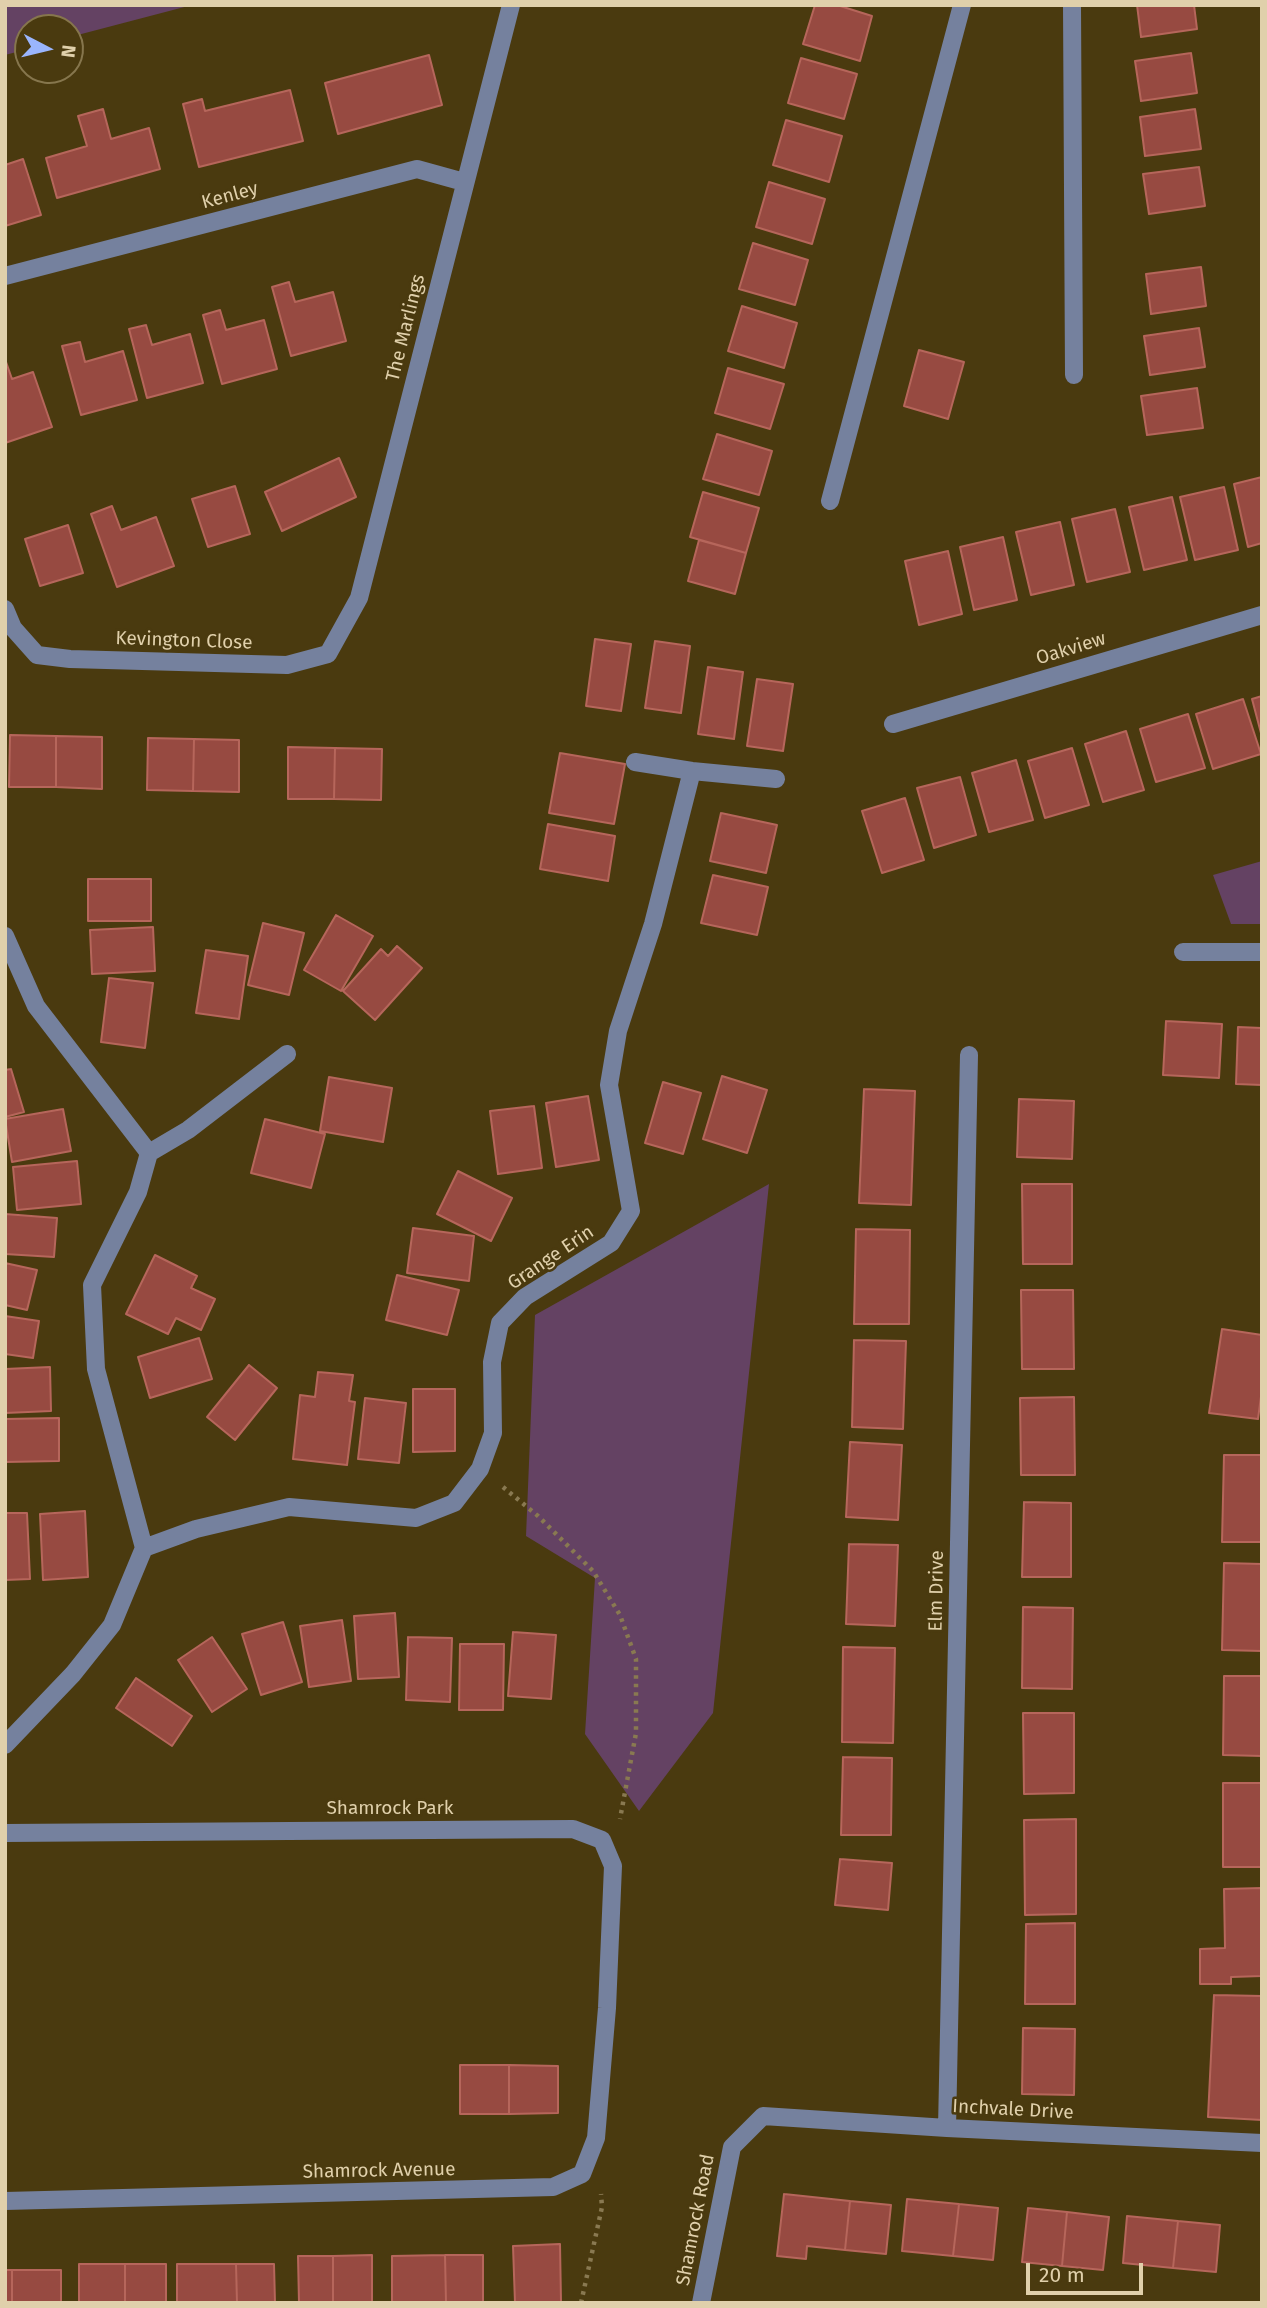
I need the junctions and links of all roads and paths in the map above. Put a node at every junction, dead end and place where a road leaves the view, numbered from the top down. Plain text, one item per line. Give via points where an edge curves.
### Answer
1 (511, 5) edge
2 (962, 5) edge
3 (1072, 5) edge
4 (464, 182) junction
5 (5, 276) edge
6 (1074, 374) dead end
7 (830, 500) dead end
8 (5, 610) edge
9 (1262, 615) edge
10 (328, 654) joint
11 (893, 724) dead end
12 (635, 762) dead end
13 (692, 771) junction
14 (776, 779) dead end
15 (5, 936) edge
16 (1184, 951) dead end
17 (1262, 951) edge
18 (287, 1054) dead end
19 (969, 1055) dead end
20 (149, 1153) junction
21 (481, 1469) junction
22 (144, 1548) junction
23 (5, 1745) edge
24 (620, 1819) dead end
25 (5, 1833) edge
26 (607, 2008) joint
27 (763, 2116) joint
28 (947, 2128) junction
29 (1262, 2143) edge
30 (601, 2193) dead end
31 (5, 2201) edge
32 (581, 2303) edge
33 (701, 2303) edge

1 - 4 street, The Marlings
2 - 7 street
3 - 6 street
4 - 5 street, Kenley via 417,169
4 - 10 street, The Marlings via 359,598
8 - 10 street, Kevington Close via 13,628 37,655 287,665
9 - 11 street, Oakview
12 - 13 street
13 - 14 street
13 - 21 street, Grange Erin via 653,924 618,1031 609,1085 631,1211 611,1243 525,1297 500,1323 492,1362 494,1433
15 - 20 street via 36,1006
16 - 17 street
18 - 20 street via 188,1130
19 - 28 street, Elm Drive
20 - 22 street via 138,1192 92,1285 96,1369
21 - 22 street, Grange Erin via 454,1503 416,1518 289,1507 196,1529
21 - 24 path via 538,1516 593,1571 620,1615 636,1658 636,1733
22 - 23 street via 112,1625 73,1674
25 - 26 street, Shamrock Park via 573,1829 602,1840 613,1866
26 - 31 street, Shamrock Avenue via 596,2138 582,2174 553,2187
27 - 28 street, Inchvale Drive
27 - 33 street, Shamrock Road via 732,2147
28 - 29 street, Inchvale Drive
30 - 32 path

